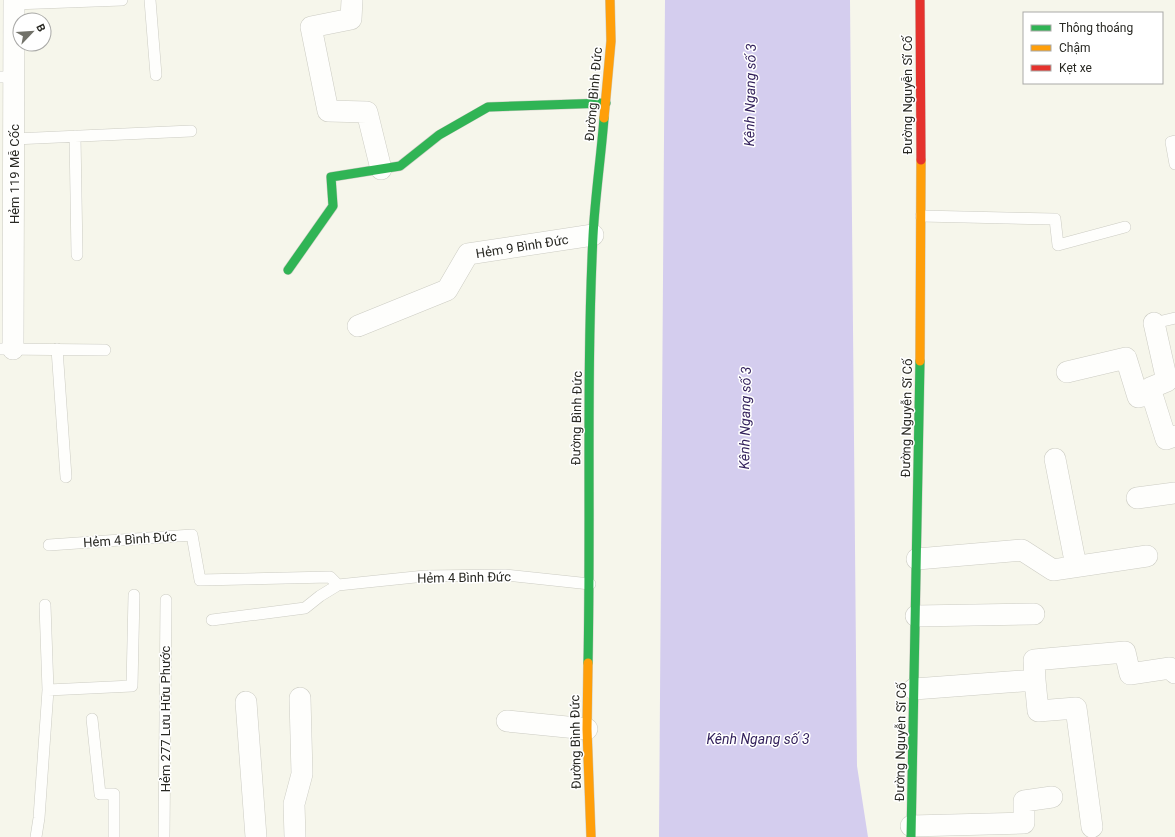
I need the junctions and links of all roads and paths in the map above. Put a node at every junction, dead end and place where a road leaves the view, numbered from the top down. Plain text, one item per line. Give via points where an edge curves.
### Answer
1 (122, 0) edge
2 (150, 0) edge
3 (352, 0) edge
4 (610, 0) edge
5 (920, 0) edge
6 (14, 2) edge
7 (156, 75) dead end
8 (7, 77) edge
9 (606, 103) junction
10 (191, 131) dead end
11 (75, 136) junction
12 (14, 139) junction
13 (1175, 141) edge
14 (1175, 164) edge
15 (381, 169) junction
16 (7, 172) edge
17 (921, 216) junction
18 (1125, 227) dead end
19 (593, 235) junction
20 (77, 255) dead end
21 (288, 270) dead end
22 (1175, 318) edge
23 (1154, 322) joint
24 (358, 326) dead end
25 (6, 349) edge
26 (58, 350) junction
27 (105, 350) dead end
28 (1067, 372) dead end
29 (1152, 394) junction
30 (1175, 436) edge
31 (1055, 459) dead end
32 (66, 476) dead end
33 (1175, 493) edge
34 (1137, 498) dead end
35 (50, 545) dead end
36 (1147, 556) dead end
37 (917, 559) junction
38 (1076, 566) junction
39 (590, 584) junction
40 (338, 585) junction
41 (134, 595) dead end
42 (166, 600) dead end
43 (45, 606) dead end
44 (1034, 614) dead end
45 (916, 616) junction
46 (212, 620) dead end
47 (1175, 673) edge
48 (1035, 680) junction
49 (914, 689) junction
50 (48, 690) junction
51 (300, 698) dead end
52 (246, 702) dead end
53 (92, 719) dead end
54 (507, 721) dead end
55 (587, 729) junction
56 (1052, 797) dead end
57 (1092, 827) dead end
58 (911, 832) edge
59 (36, 837) edge
60 (114, 837) edge
61 (164, 837) edge
62 (256, 837) edge
63 (295, 837) edge
64 (591, 837) edge

1 - 6 lane
2 - 7 lane
3 - 15 street via 352,19 311,27 328,111 367,112
4 - 9 street, Đường Bình Đức
5 - 17 street, Đường Nguyễn Sĩ Cố
6 - 8 street, Hẻm 119 Mễ Cốc
8 - 12 street, Hẻm 119 Mễ Cốc
9 - 15 street via 488,107 439,135 400,166
9 - 19 street, Đường Bình Đức
10 - 11 lane
11 - 12 lane
11 - 20 lane
12 - 16 street, Hẻm 119 Mễ Cốc
13 - 14 lane via 1171,142
15 - 21 street via 331,177 333,206
16 - 25 street, Hẻm 119 Mễ Cốc
17 - 18 lane via 1055,219 1058,245
17 - 37 street, Đường Nguyễn Sĩ Cố
19 - 24 street, Hẻm 9 Bình Đức via 468,254 448,290
19 - 39 street, Đường Bình Đức via 588,418
22 - 23 lane
23 - 29 street via 1167,381 1150,388
25 - 26 lane
26 - 27 lane
26 - 32 lane
28 - 29 street via 1126,358 1138,398
29 - 30 street via 1166,439
31 - 38 street
33 - 34 street
35 - 40 lane, Hẻm 4 Bình Đức via 192,536 200,580 330,577
36 - 38 street
37 - 38 street via 1022,550 1053,570
37 - 45 street, Đường Nguyễn Sĩ Cố
39 - 40 lane, Hẻm 4 Bình Đức via 505,575 425,576
39 - 55 street, Đường Bình Đức
40 - 46 lane, Hẻm 4 Bình Đức via 305,608
41 - 50 lane via 132,686
42 - 61 lane, Hẻm 277 Lưu Hữu Phước
43 - 50 lane
44 - 45 street
45 - 49 street, Đường Nguyễn Sĩ Cố
47 - 48 street via 1170,668 1130,674 1125,652 1034,660
48 - 49 street
48 - 57 street via 1038,711 1076,708
49 - 58 street, Đường Nguyễn Sĩ Cố
50 - 59 lane
51 - 63 street via 302,774 294,804
52 - 62 street
53 - 60 lane via 100,794 114,794
54 - 55 street
55 - 64 street, Đường Bình Đức
56 - 58 street via 1024,801 1024,823

